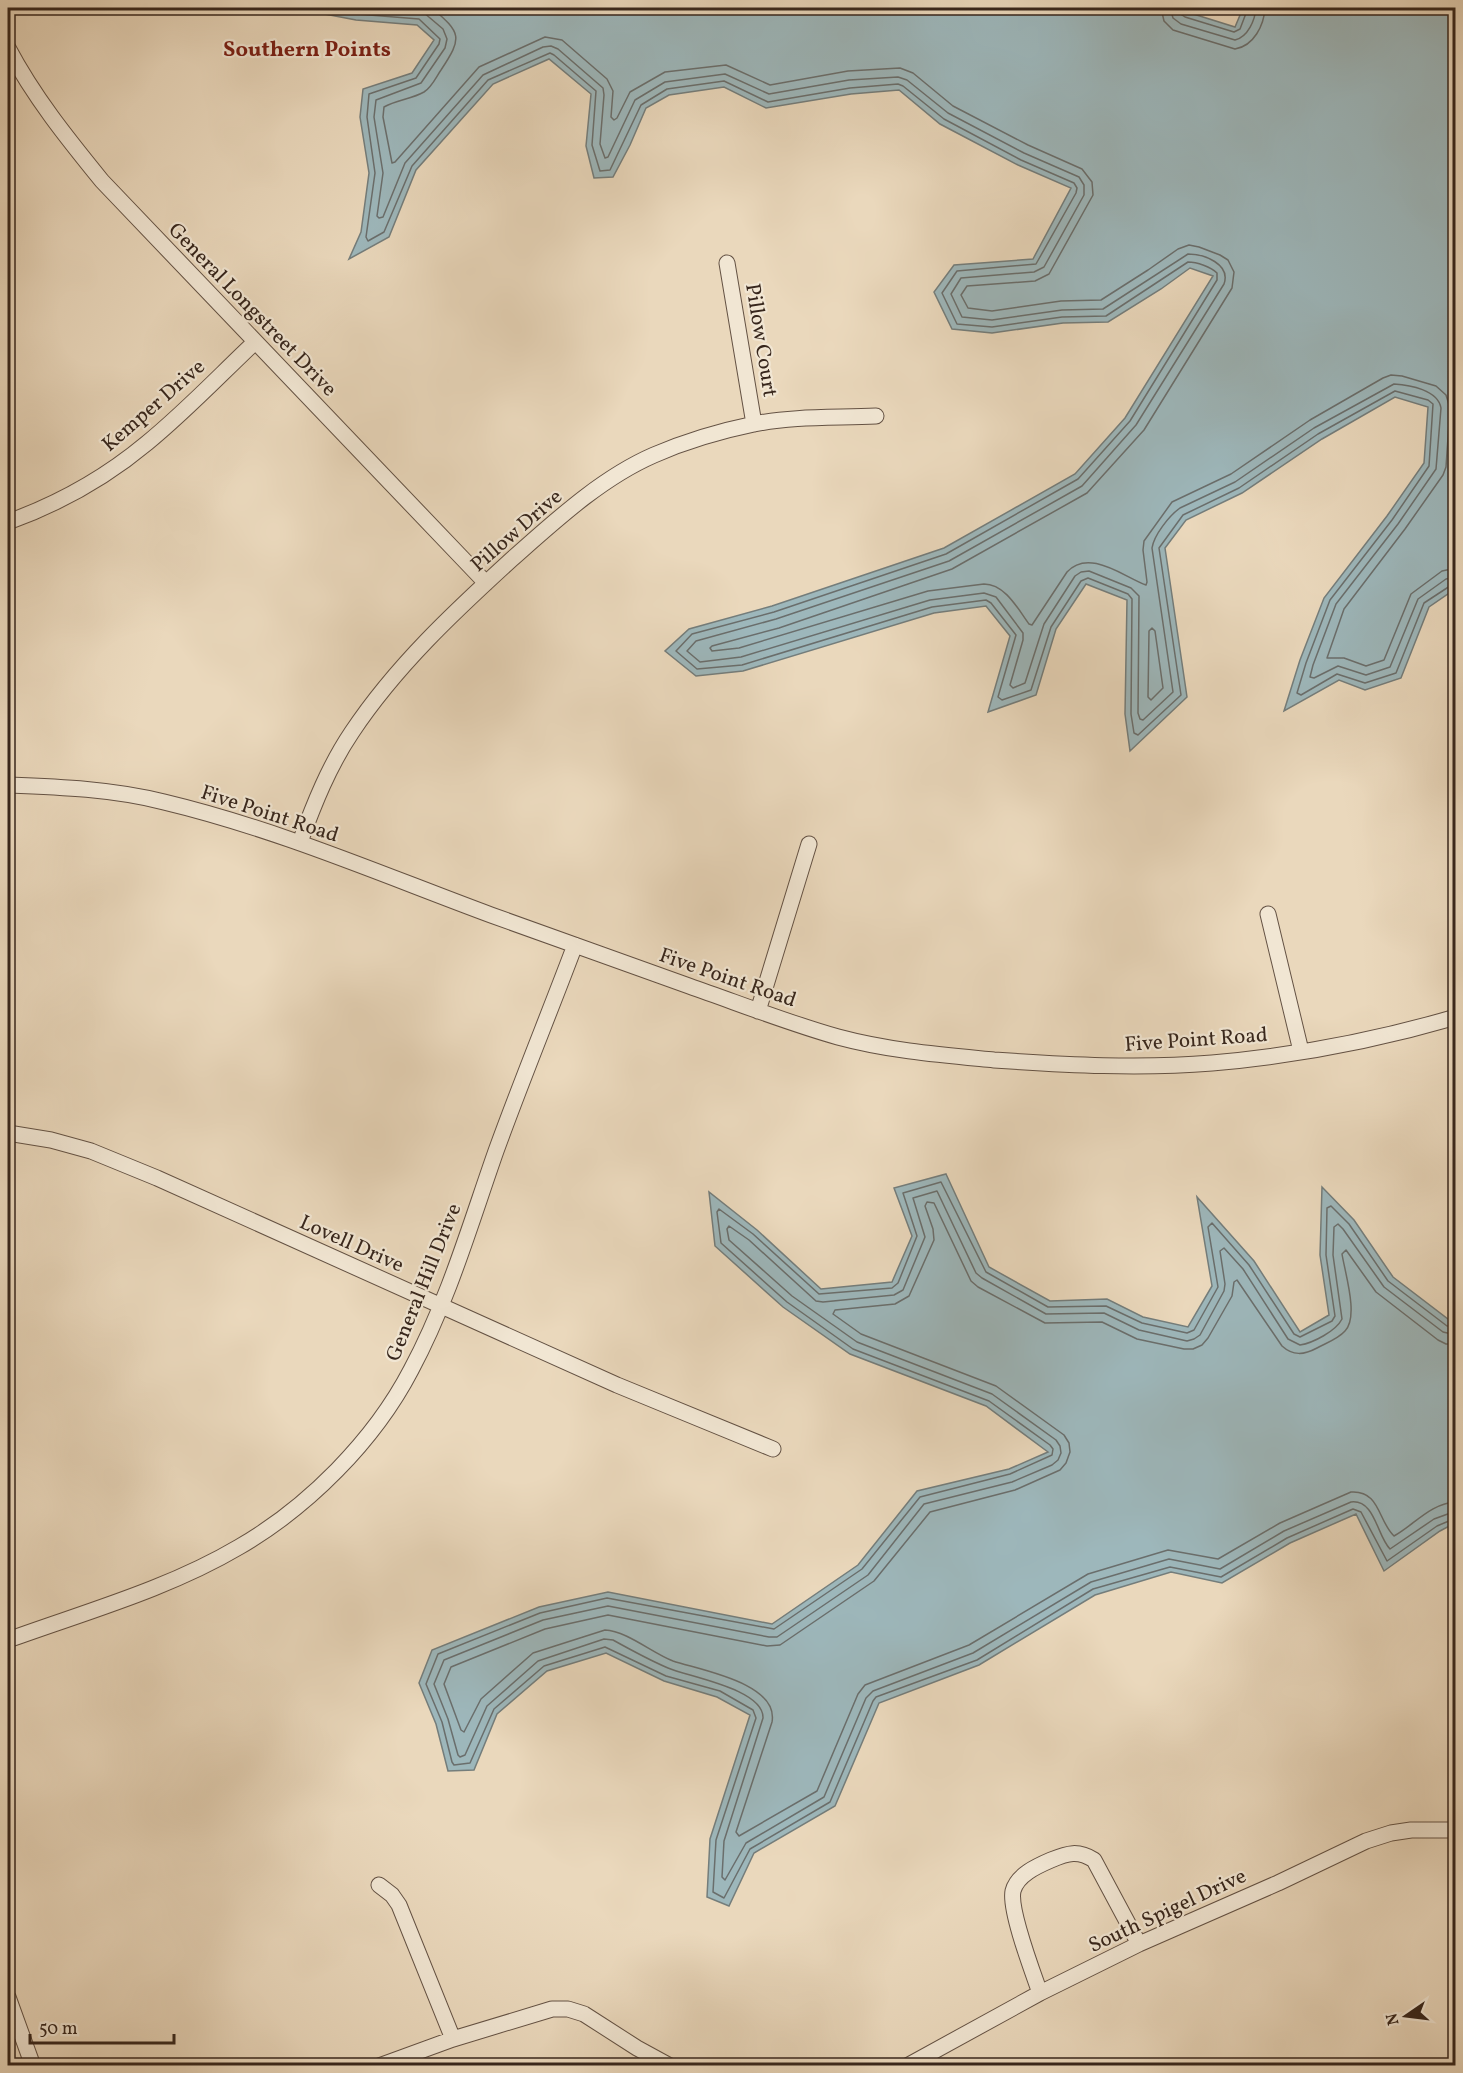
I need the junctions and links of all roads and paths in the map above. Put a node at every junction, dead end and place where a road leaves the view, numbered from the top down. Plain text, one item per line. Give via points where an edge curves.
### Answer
1 (8, 48) edge
2 (728, 263) dead end
3 (255, 342) junction
4 (876, 416) dead end
5 (754, 424) junction
6 (8, 522) edge
7 (486, 583) junction
8 (8, 785) edge
9 (300, 842) junction
10 (809, 844) dead end
11 (1268, 914) dead end
12 (575, 945) junction
13 (758, 1011) junction
14 (1455, 1017) edge
15 (1301, 1051) junction
16 (8, 1133) edge
17 (441, 1306) junction
18 (773, 1449) dead end
19 (8, 1640) edge
20 (1455, 1830) edge
21 (379, 1885) dead end
22 (1139, 1944) junction
23 (1040, 1993) junction
24 (8, 1997) edge
25 (453, 2039) junction
26 (33, 2066) edge
27 (379, 2066) edge
28 (670, 2066) edge
29 (907, 2066) edge

1 - 3 street, General Longstreet Drive via 50,118 102,181
2 - 5 street, Pillow Court
3 - 6 street, Kemper Drive via 125,460 41,510
3 - 7 street, General Longstreet Drive
4 - 5 street, Pillow Drive
5 - 7 street, Pillow Drive via 706,436 621,472
7 - 9 street, Pillow Drive via 413,654 352,732 315,801
8 - 9 street, Five Point Road via 60,787 162,801
9 - 12 street, Five Point Road
10 - 13 street
11 - 15 street
12 - 13 street, Five Point Road
12 - 17 street, General Hill Drive
13 - 15 street, Five Point Road via 888,1048 1035,1063 1210,1063
14 - 15 street, Five Point Road via 1389,1035
16 - 17 street, Lovell Drive via 92,1151
17 - 18 street, Lovell Drive
17 - 19 street, General Hill Drive via 410,1371 351,1456 279,1521 199,1569
20 - 22 street, South Spigel Drive via 1411,1830 1366,1841
21 - 25 street via 399,1905
22 - 23 street, South Spigel Drive
22 - 23 street via 1094,1860 1072,1852 1050,1860 1025,1875 1013,1891 1024,1949
23 - 29 street, South Spigel Drive
24 - 26 street
25 - 27 street
25 - 28 street via 552,2009 568,2009 584,2014

